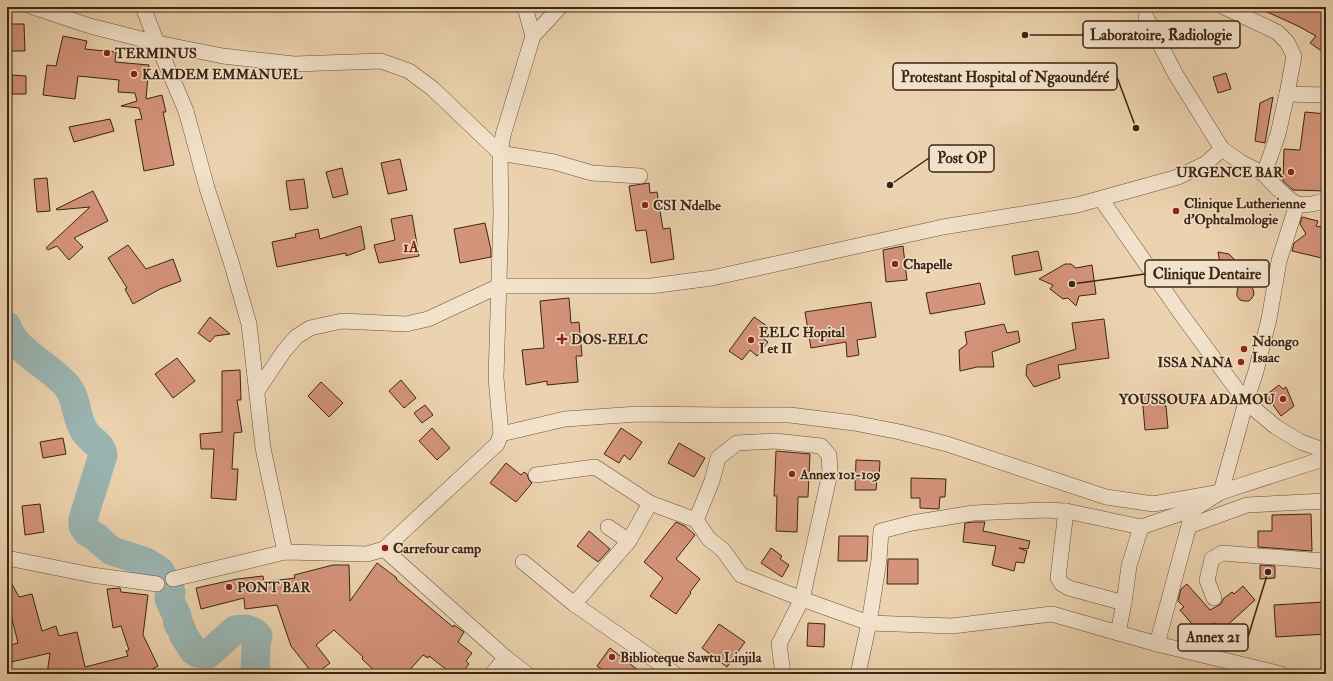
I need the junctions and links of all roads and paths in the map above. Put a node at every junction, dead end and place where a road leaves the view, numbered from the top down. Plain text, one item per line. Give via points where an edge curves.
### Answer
1 (33, 7) edge
2 (144, 7) edge
3 (525, 7) edge
4 (560, 7) edge
5 (1224, 7) edge
6 (1146, 17) dead end
7 (533, 36) junction
8 (157, 43) junction
9 (1287, 94) junction
10 (1326, 95) edge
11 (1222, 149) junction
12 (500, 153) junction
13 (1264, 174) junction
14 (640, 176) dead end
15 (1101, 198) junction
16 (1326, 200) edge
17 (1297, 204) junction
18 (499, 286) junction
19 (257, 391) junction
20 (1246, 402) junction
21 (501, 434) junction
22 (1326, 451) edge
23 (1326, 458) edge
24 (536, 475) dead end
25 (1221, 492) junction
26 (1326, 501) edge
27 (650, 503) junction
28 (1194, 509) junction
29 (1066, 511) junction
30 (696, 520) junction
31 (1189, 526) junction
32 (608, 527) dead end
33 (1141, 527) junction
34 (629, 542) junction
35 (384, 549) junction
36 (285, 552) junction
37 (7, 558) edge
38 (523, 562) dead end
39 (1326, 563) edge
40 (173, 579) dead end
41 (157, 584) dead end
42 (1214, 598) dead end
43 (802, 599) junction
44 (1124, 602) junction
45 (574, 604) junction
46 (870, 623) junction
47 (1118, 633) junction
48 (1158, 644) junction
49 (506, 658) junction
50 (1264, 672) edge
51 (492, 674) edge
52 (527, 674) edge
53 (675, 674) edge
54 (783, 674) edge
55 (858, 674) edge
56 (1281, 674) edge

1 - 8 street via 90,26
2 - 8 street
3 - 7 street
4 - 7 street
5 - 9 street via 1277,32 1287,42 1294,56
6 - 11 street via 1176,75
7 - 12 street
8 - 12 street via 223,56 294,64 381,61 409,71
8 - 19 street via 186,111 249,324
9 - 10 street
9 - 13 street via 1278,134
11 - 13 street
11 - 15 street via 1206,164 1178,177
12 - 14 street via 554,162 592,173
12 - 18 street
13 - 17 street
15 - 18 street via 1077,205 944,227 712,278 651,286
15 - 20 street
16 - 17 street via 1318,204
17 - 20 street via 1279,261 1269,319
18 - 19 street via 428,319 406,324 342,322 310,328 296,337 284,351
18 - 21 street via 496,378
19 - 36 street via 264,448
20 - 22 street via 1276,427 1302,442
20 - 25 street
21 - 25 street via 565,419 638,414 790,414 854,423 947,444 1106,497 1153,504
21 - 35 street via 497,444
23 - 25 street
24 - 27 street via 595,467
25 - 28 street
26 - 31 street via 1247,505
27 - 30 street
27 - 34 street
28 - 31 street
28 - 33 street
29 - 33 street
29 - 44 street via 1058,578 1069,588
29 - 46 street via 973,513 881,531
30 - 43 street via 741,575
30 - 43 street via 712,481 718,458 737,443 775,441 821,446 829,455 830,473
31 - 48 street
32 - 34 street
33 - 44 street via 1129,566
34 - 45 street
35 - 36 street via 366,554
35 - 49 street
36 - 40 street
37 - 41 street via 92,575
38 - 45 street
39 - 42 street via 1222,553 1212,559 1207,580
43 - 46 street
43 - 54 street via 779,644
44 - 47 street
45 - 53 street
46 - 47 street via 952,626 1052,614
46 - 55 street
47 - 48 street
48 - 50 street
49 - 51 street
49 - 52 street
50 - 56 street

